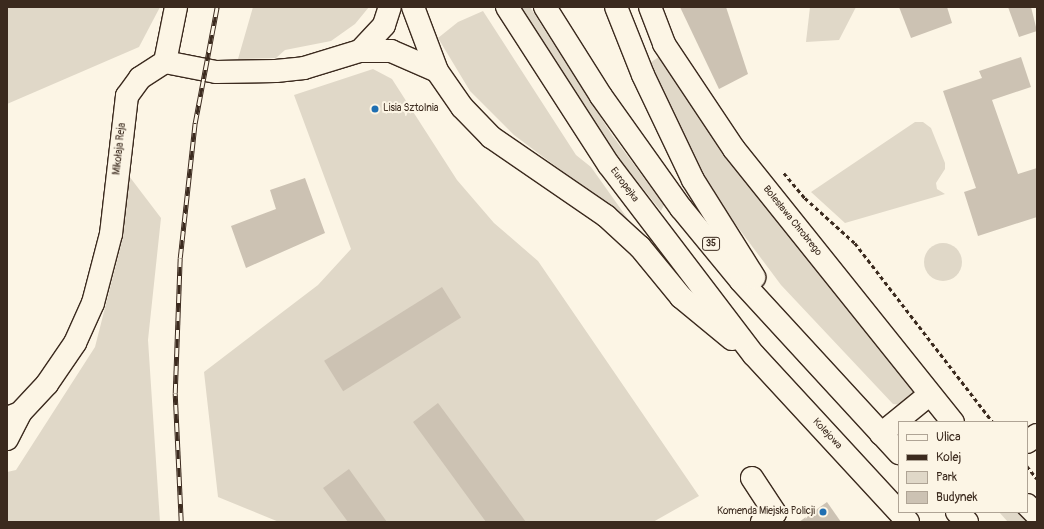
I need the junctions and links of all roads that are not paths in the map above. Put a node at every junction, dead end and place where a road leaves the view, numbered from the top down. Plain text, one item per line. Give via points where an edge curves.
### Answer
1 (176, 7) edge
2 (390, 7) edge
3 (413, 7) edge
4 (507, 7) edge
5 (545, 7) edge
6 (616, 7) edge
7 (650, 7) edge
8 (360, 51) junction
9 (165, 62) junction
10 (437, 71) junction
11 (792, 335) junction
12 (754, 355) junction
13 (930, 394) junction
14 (14, 415) edge
15 (952, 421) edge
16 (881, 434) junction
17 (1037, 435) edge
18 (7, 439) edge
19 (1028, 441) edge
20 (898, 452) edge
21 (752, 478) dead end
22 (1028, 506) edge
23 (898, 511) edge
24 (900, 513) edge
25 (958, 513) edge
26 (1037, 515) edge
27 (768, 518) edge
28 (908, 522) edge
29 (967, 522) edge

1 - 9 main road
2 - 8 main road via 384,25
3 - 10 main road
4 - 12 main road, Europejka via 609,165
5 - 11 main road, 35 via 600,96 681,208
6 - 11 main road via 643,75 692,180
7 - 13 main road, Bolesława Chrobrego via 664,44 734,149
8 - 9 main road via 276,71 216,72
8 - 10 main road via 391,51
9 - 14 main road, Mikołaja Reja via 140,78 127,96 111,234 93,303 75,343 47,384
10 - 12 main road via 462,107 491,137 606,216 640,247 680,297
11 - 16 main road, 35
12 - 23 main road, Kolejowa
13 - 15 main road, Bolesława Chrobrego
13 - 16 main road
14 - 18 main road, Mikołaja Reja
16 - 20 main road, 35
17 - 19 main road
21 - 27 main road
22 - 26 main road
24 - 28 main road, Kolejowa
25 - 29 main road

